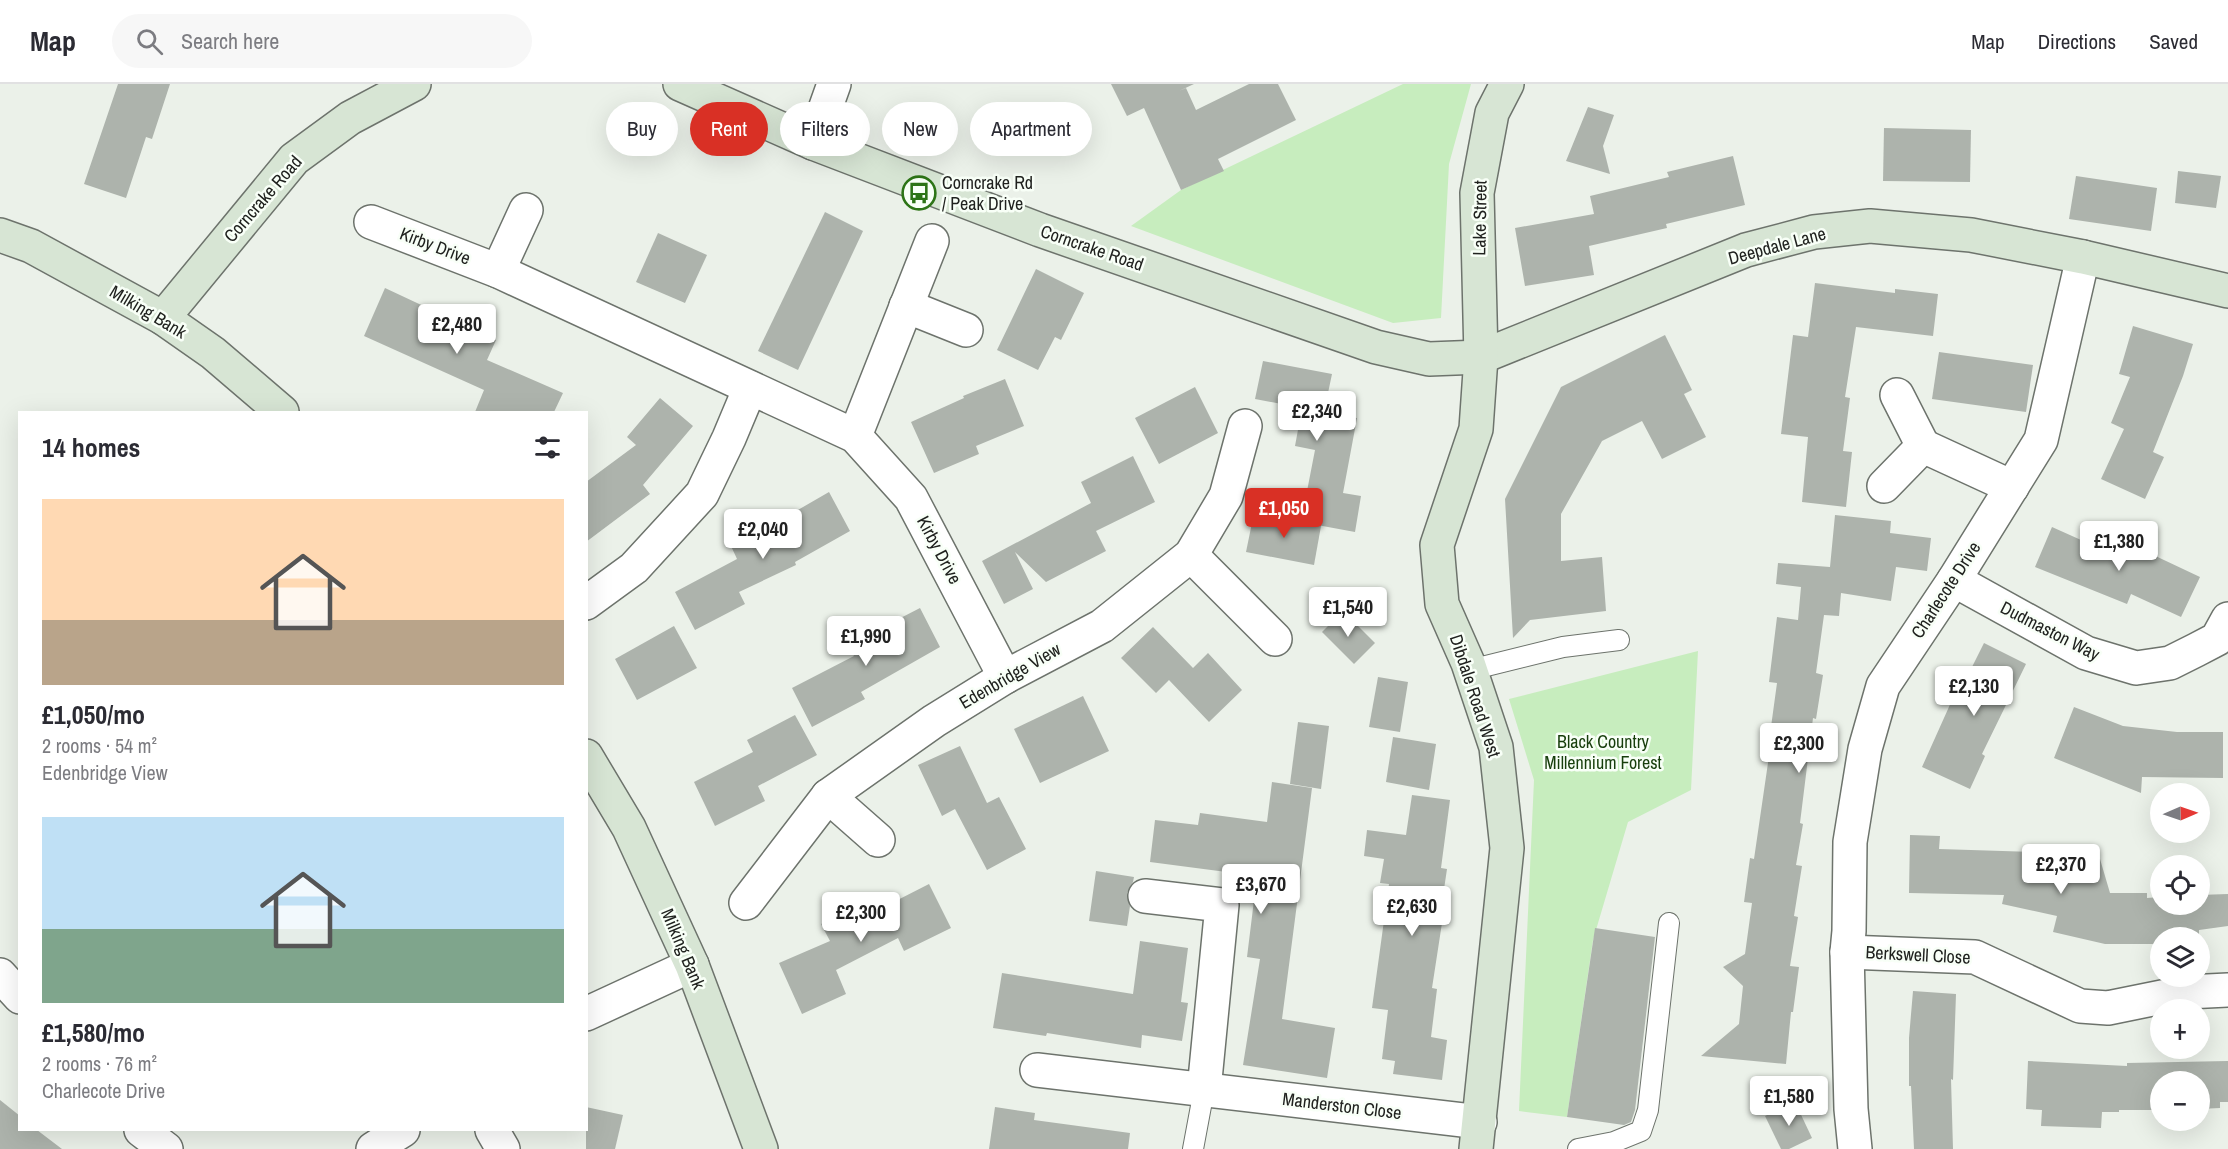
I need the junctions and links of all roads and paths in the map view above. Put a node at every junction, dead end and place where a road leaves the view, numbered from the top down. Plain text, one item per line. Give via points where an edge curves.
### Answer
1 (414, 84) edge
2 (680, 84) edge
3 (834, 84) edge
4 (1507, 84) edge
5 (828, 102) edge
6 (780, 128) edge
7 (847, 156) edge
8 (526, 210) dead end
9 (371, 222) dead end
10 (0, 235) edge
11 (932, 241) dead end
12 (2083, 257) junction
13 (498, 271) junction
14 (2228, 291) edge
15 (906, 306) junction
16 (164, 318) junction
17 (966, 330) dead end
18 (1481, 357) junction
19 (750, 388) junction
20 (1897, 395) dead end
21 (281, 411) edge
22 (1245, 426) dead end
23 (855, 436) junction
24 (1923, 446) junction
25 (1884, 486) dead end
26 (2012, 487) junction
27 (1191, 555) junction
28 (1954, 580) junction
29 (588, 602) edge
30 (2224, 635) edge
31 (1275, 639) dead end
32 (1619, 640) dead end
33 (1470, 670) junction
34 (1005, 677) junction
35 (588, 759) edge
36 (828, 796) junction
37 (878, 840) dead end
38 (1145, 896) dead end
39 (746, 903) dead end
40 (1669, 923) dead end
41 (1847, 952) junction
42 (692, 965) junction
43 (0, 975) edge
44 (2228, 990) edge
45 (18, 995) edge
46 (588, 1013) edge
47 (1037, 1070) dead end
48 (1204, 1090) junction
49 (142, 1131) edge
50 (401, 1131) edge
51 (493, 1131) edge
52 (1478, 1136) edge
53 (166, 1149) edge
54 (373, 1149) edge
55 (503, 1149) edge
56 (761, 1149) edge
57 (1193, 1149) edge
58 (1578, 1149) edge
59 (1855, 1149) edge

1 - 16 street, Corncrake Road via 350,118 294,159
2 - 6 street, Corncrake Road
3 - 5 street
4 - 18 street, Lake Street via 1492,113 1477,193
7 - 18 street, Corncrake Road via 1040,230 1376,348 1429,359
8 - 13 street
9 - 13 street, Kirby Drive
10 - 16 street, Milking Bank via 31,246
11 - 15 street
12 - 14 street, Deepdale Lane
12 - 18 street, Deepdale Lane via 1971,235 1870,226 1814,232 1746,250
12 - 26 street, Charlecote Drive via 2041,440
13 - 19 street, Kirby Drive
15 - 17 street
15 - 23 street
16 - 21 street, Milking Bank via 213,353
18 - 33 street, Dibdale Road West via 1476,429 1437,545 1442,604
19 - 23 street, Kirby Drive
19 - 29 street via 702,494 634,568
20 - 24 street
22 - 27 street, Edenbridge View via 1226,496
23 - 34 street, Kirby Drive via 911,498
24 - 25 street
24 - 26 street
26 - 28 street, Charlecote Drive
27 - 31 street
27 - 34 street, Edenbridge View via 1102,626
28 - 30 street, Dudmaston Way via 2086,653 2136,668 2170,663
28 - 41 street, Charlecote Drive via 1883,686 1865,750 1850,842
32 - 33 lane via 1563,647
33 - 52 street, Dibdale Road West via 1496,747 1507,848
34 - 36 street, Edenbridge View via 934,721
35 - 42 street, Milking Bank via 629,828
36 - 37 street
36 - 39 street, Edenbridge View
38 - 48 street via 1222,905
40 - 58 lane via 1648,1110 1641,1131 1614,1142
41 - 44 street, Berkswell Close via 1975,957 2080,1006 2108,1008 2187,992
41 - 59 street, Charlecote Drive
42 - 46 street
42 - 56 street, Milking Bank
43 - 45 street
47 - 48 street, Manderston Close
48 - 52 street, Manderston Close
48 - 57 lane
49 - 53 street
50 - 54 street
51 - 55 street

